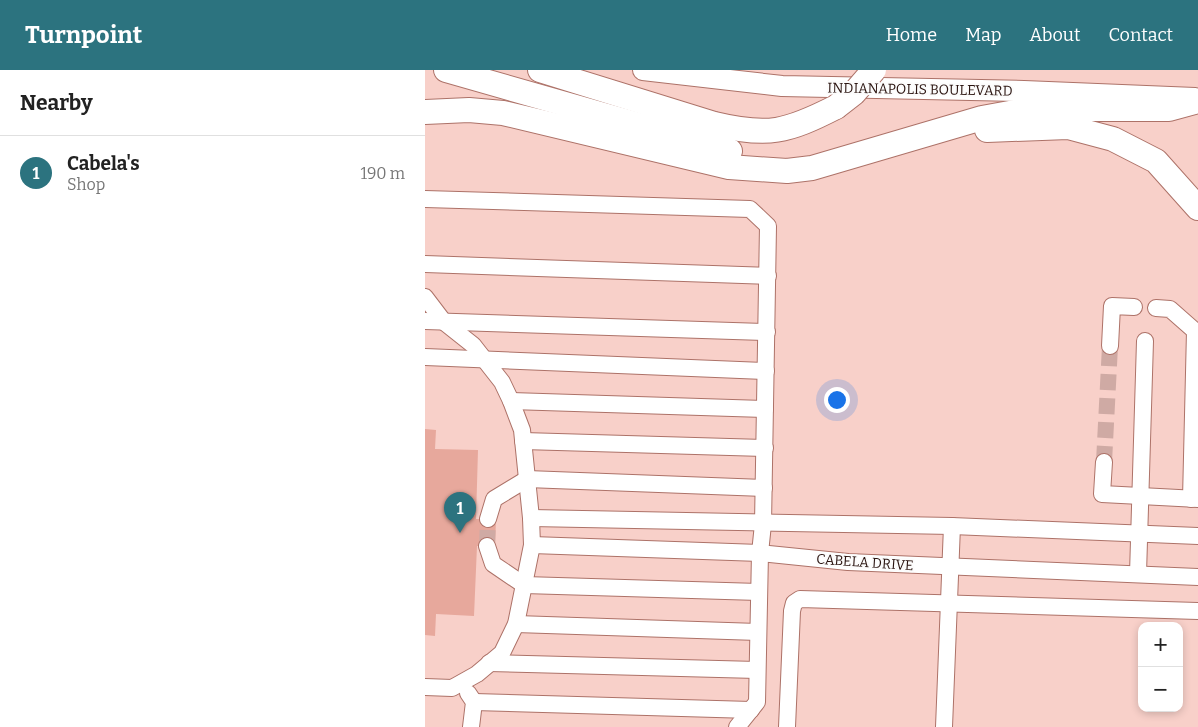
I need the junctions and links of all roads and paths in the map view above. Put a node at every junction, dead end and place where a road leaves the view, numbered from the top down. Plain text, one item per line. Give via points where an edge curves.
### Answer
1 (446, 70) edge
2 (540, 70) edge
3 (643, 70) edge
4 (873, 70) edge
5 (1198, 100) edge
6 (425, 112) edge
7 (923, 136) junction
8 (862, 154) junction
9 (425, 199) edge
10 (1198, 208) edge
11 (425, 264) edge
12 (767, 276) junction
13 (425, 297) edge
14 (1134, 307) dead end
15 (1156, 308) dead end
16 (425, 321) edge
17 (444, 322) junction
18 (767, 332) junction
19 (1145, 341) dead end
20 (1110, 346) tunnel mouth
21 (425, 357) edge
22 (483, 358) junction
23 (766, 371) junction
24 (511, 401) junction
25 (765, 409) junction
26 (523, 441) junction
27 (765, 448) junction
28 (1104, 462) tunnel mouth
29 (527, 479) junction
30 (764, 488) junction
31 (1140, 497) junction
32 (1195, 499) edge
33 (531, 518) junction
34 (488, 519) tunnel mouth
35 (763, 524) junction
36 (951, 526) junction
37 (1138, 533) junction
38 (1198, 536) edge
39 (531, 545) junction
40 (487, 546) tunnel mouth
41 (760, 554) junction
42 (950, 566) junction
43 (1138, 574) junction
44 (1198, 577) edge
45 (524, 585) junction
46 (759, 592) junction
47 (949, 602) junction
48 (1198, 611) edge
49 (516, 624) junction
50 (758, 632) junction
51 (489, 663) junction
52 (757, 670) junction
53 (461, 682) junction
54 (425, 687) edge
55 (474, 702) junction
56 (751, 710) junction
57 (471, 727) edge
58 (737, 727) edge
59 (787, 727) edge
60 (944, 727) edge

1 - 8 highway via 716,148 771,156
2 - 4 highway, bridge via 743,131 765,132 787,129 836,107
3 - 5 main road, INDIANAPOLIS BOULEVARD via 782,86 1024,91
5 - 7 highway via 1169,109 1023,111 982,118
6 - 8 highway via 469,110 503,113 729,167 787,171 812,168
7 - 8 highway
7 - 10 highway via 1009,128 1068,127 1113,139 1155,161
9 - 12 lane via 751,209 769,226
11 - 12 lane
12 - 18 lane
13 - 17 lane
14 - 20 lane via 1112,306
15 - 32 lane via 1170,309 1195,331
16 - 17 lane
17 - 18 lane
17 - 22 lane via 473,345
18 - 23 lane
19 - 31 lane
21 - 22 lane
22 - 23 lane
22 - 24 lane via 502,382
23 - 25 lane
24 - 25 lane
24 - 26 lane
25 - 27 lane
26 - 27 lane
26 - 29 lane
27 - 30 lane
28 - 31 lane via 1102,494
29 - 30 lane
29 - 33 lane
29 - 34 lane via 494,500
30 - 35 lane
31 - 32 lane
31 - 37 lane
33 - 35 lane
33 - 39 lane
35 - 36 lane
35 - 41 lane
36 - 37 lane
36 - 42 lane
37 - 38 lane
37 - 43 lane
39 - 41 lane, CABELA DRIVE
39 - 45 lane
40 - 45 lane via 493,564
41 - 42 lane, CABELA DRIVE
41 - 46 lane
42 - 43 lane, CABELA DRIVE
42 - 47 lane
43 - 44 lane, CABELA DRIVE
45 - 46 lane
45 - 49 lane
46 - 50 lane
47 - 48 lane
47 - 59 lane via 800,599 794,603
47 - 60 lane
49 - 50 lane
49 - 51 lane via 502,653
50 - 52 lane
51 - 52 lane
51 - 53 lane
52 - 56 lane via 757,702
53 - 54 lane via 452,688
53 - 55 lane
55 - 56 lane
55 - 57 lane
56 - 58 lane

